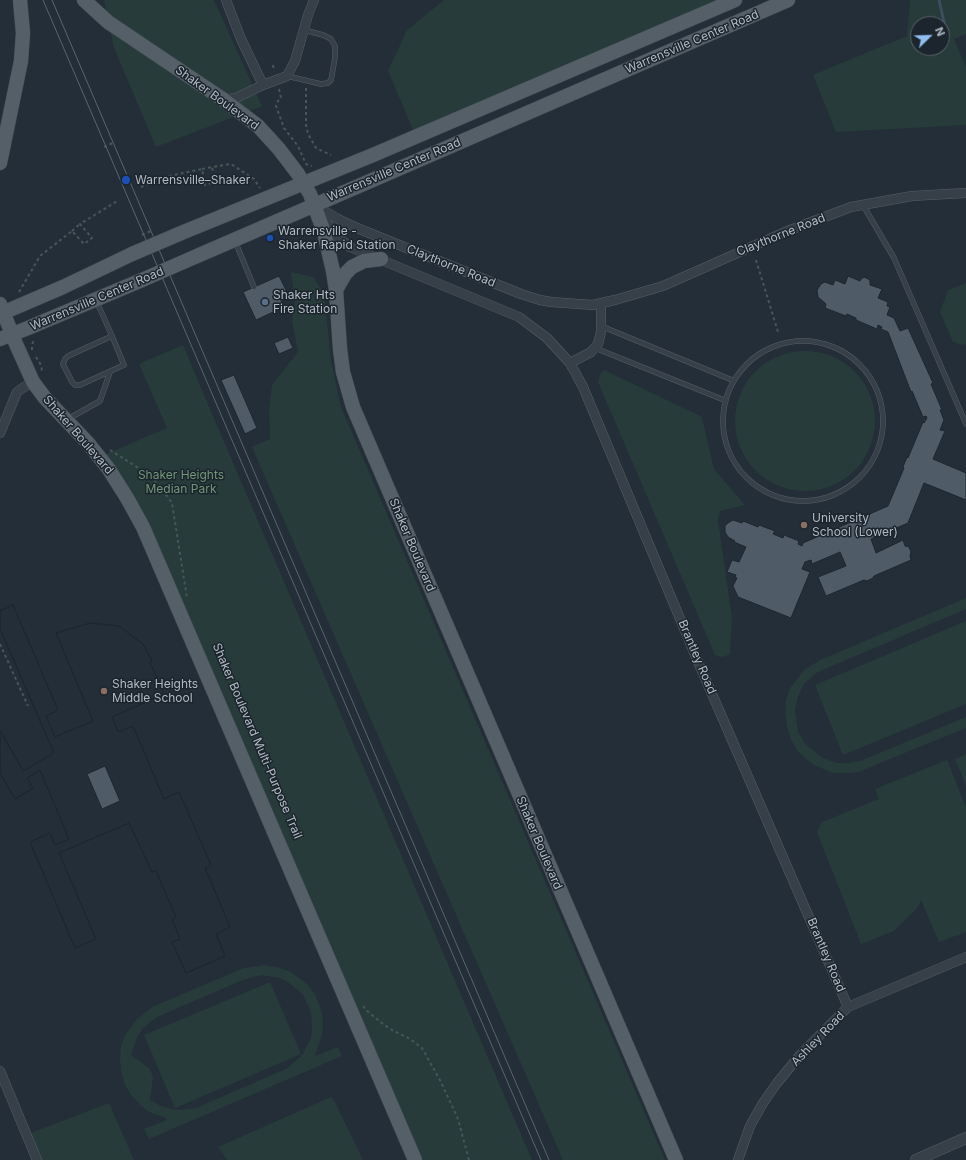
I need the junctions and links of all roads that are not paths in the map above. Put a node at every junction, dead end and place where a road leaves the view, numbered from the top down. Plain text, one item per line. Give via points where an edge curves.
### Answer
1 (20, 0) edge
2 (84, 0) edge
3 (226, 0) edge
4 (314, 0) edge
5 (735, 0) edge
6 (788, 0) edge
7 (304, 30) junction
8 (287, 76) junction
9 (263, 85) junction
10 (224, 100) junction
11 (0, 163) edge
12 (304, 184) junction
13 (966, 193) edge
14 (314, 205) junction
15 (863, 205) junction
16 (235, 239) junction
17 (381, 259) junction
18 (254, 287) dead end
19 (336, 290) junction
20 (96, 300) junction
21 (602, 304) junction
22 (1, 310) edge
23 (526, 322) joint
24 (602, 326) junction
25 (112, 336) junction
26 (6, 337) edge
27 (595, 348) junction
28 (570, 362) junction
29 (110, 372) junction
30 (37, 377) junction
31 (732, 380) junction
32 (724, 400) junction
33 (66, 420) junction
34 (966, 424) edge
35 (0, 433) edge
36 (966, 957) edge
37 (848, 1007) junction
38 (0, 1071) edge
39 (966, 1138) edge
40 (37, 1160) edge
41 (415, 1160) edge
42 (676, 1160) edge
43 (738, 1160) edge
44 (916, 1160) edge

1 - 11 main road via 23,33 21,61
2 - 10 main road, Shaker Boulevard via 108,22
3 - 9 street
4 - 7 street
5 - 12 main road, Warrensville Center Road
6 - 14 main road, Warrensville Center Road
7 - 8 street via 295,61
7 - 8 lane via 331,39 335,46 331,80 321,84
8 - 9 street
9 - 10 street via 242,96
10 - 12 main road, Shaker Boulevard via 258,126 279,149
12 - 14 main road, Shaker Boulevard
12 - 22 main road, Warrensville Center Road, bridge via 186,230 63,287
13 - 15 street, Claythorne Road via 912,196
14 - 16 main road, Warrensville Center Road
14 - 17 street, Claythorne Road via 342,242
14 - 19 main road, Shaker Boulevard via 324,232
14 - 21 street, Claythorne Road via 357,228 521,294 562,303
15 - 21 street, Claythorne Road via 851,207 785,232 663,286
15 - 34 lane via 894,258
16 - 18 lane
16 - 20 main road, Warrensville Center Road, bridge
17 - 19 main road via 364,261 353,266
17 - 23 street, Claythorne Road
19 - 42 main road, Shaker Boulevard via 342,372 353,407
20 - 25 lane
20 - 26 main road, Warrensville Center Road
21 - 24 street
22 - 26 main road, Shaker Boulevard
23 - 28 street, Brantley Road
24 - 27 street
24 - 31 lane
25 - 29 lane via 124,365
25 - 29 lane via 68,356 63,364 75,385
26 - 30 main road, Shaker Boulevard
27 - 28 street via 587,355
27 - 32 lane
28 - 37 street, Brantley Road via 584,387 699,664
29 - 33 lane via 100,401
30 - 33 main road, Shaker Boulevard via 45,398
30 - 35 street via 18,392
31 - 32 lane
31 - 32 lane via 753,356 777,344 803,339 830,344 854,357 871,378 882,403 883,430 876,456 861,478 839,494 813,501 786,500 761,490 740,473 727,449 722,423
33 - 41 main road, Shaker Boulevard via 108,468 127,498 149,542
36 - 37 street, Ashley Road
37 - 43 street, Ashley Road via 800,1055 777,1083 750,1126
38 - 40 street
39 - 44 street

